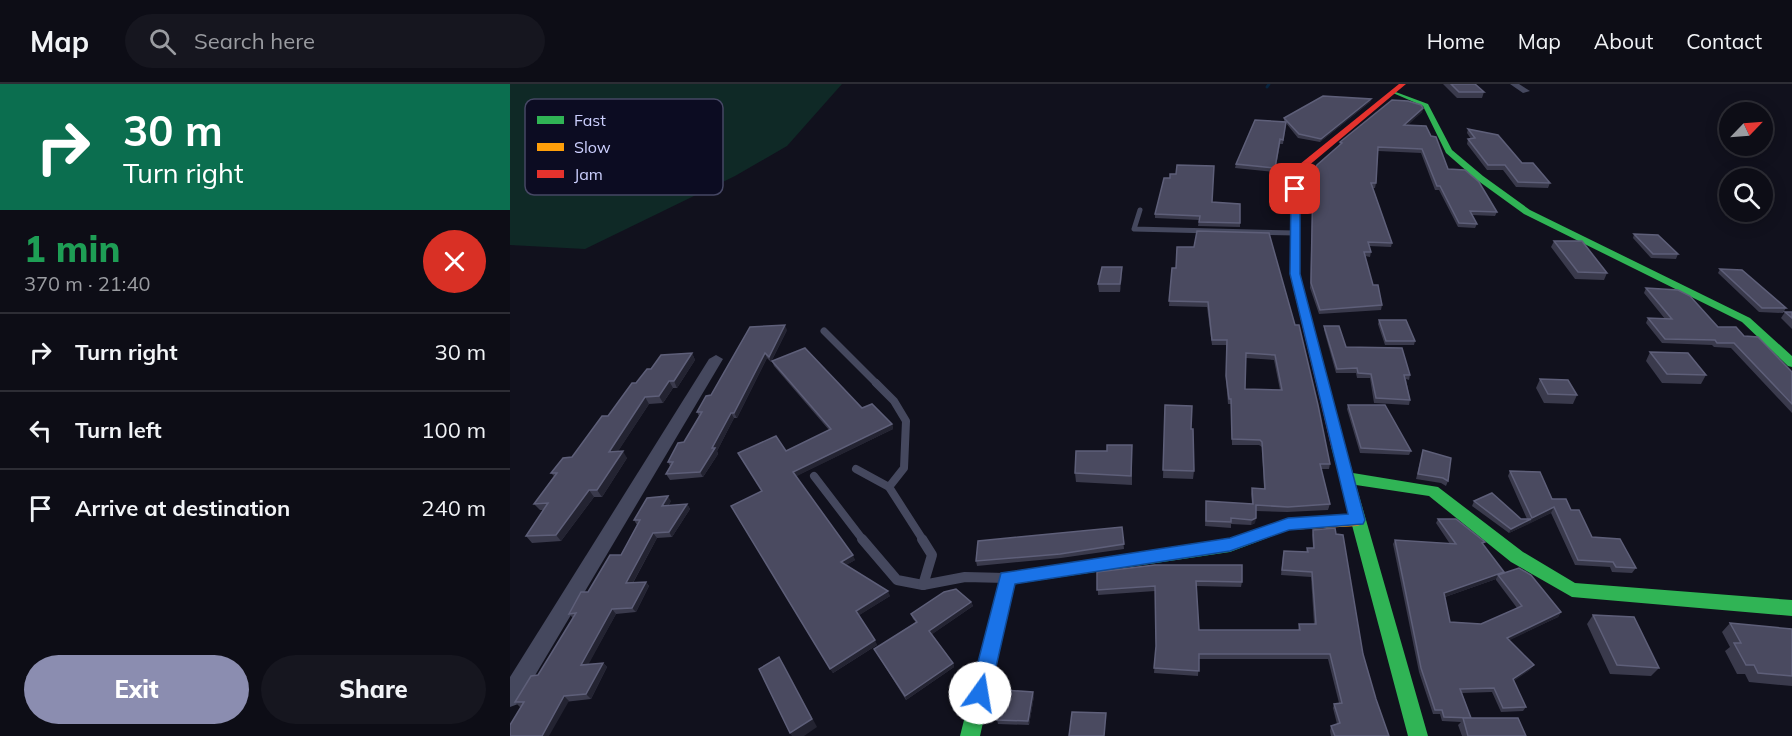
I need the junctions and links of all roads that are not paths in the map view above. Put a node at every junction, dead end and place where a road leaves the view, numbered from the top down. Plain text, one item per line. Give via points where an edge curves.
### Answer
1 (1514, 84) edge
2 (1399, 88) edge
3 (1526, 91) dead end
4 (1140, 210) dead end
5 (1295, 233) junction
6 (824, 331) dead end
7 (716, 359) dead end
8 (1792, 363) edge
9 (856, 469) dead end
10 (814, 476) dead end
11 (1347, 478) junction
12 (889, 487) junction
13 (1357, 520) junction
14 (1007, 578) junction
15 (922, 585) junction
16 (1792, 608) edge
17 (510, 697) edge
18 (970, 736) edge
19 (1418, 736) edge

1 - 3 street
2 - 5 street via 1303,166 1295,189
2 - 8 street via 1426,105 1449,151 1527,212 1746,320
4 - 5 lane via 1134,229
5 - 11 street via 1295,274
6 - 12 lane via 894,401 906,421 904,468
7 - 17 street
9 - 12 lane
10 - 15 lane via 897,580
11 - 13 street
11 - 16 street via 1433,491 1517,557 1572,590
12 - 15 lane via 932,555
13 - 14 street via 1288,524 1230,545
13 - 19 street
14 - 15 lane via 965,577
14 - 18 street

